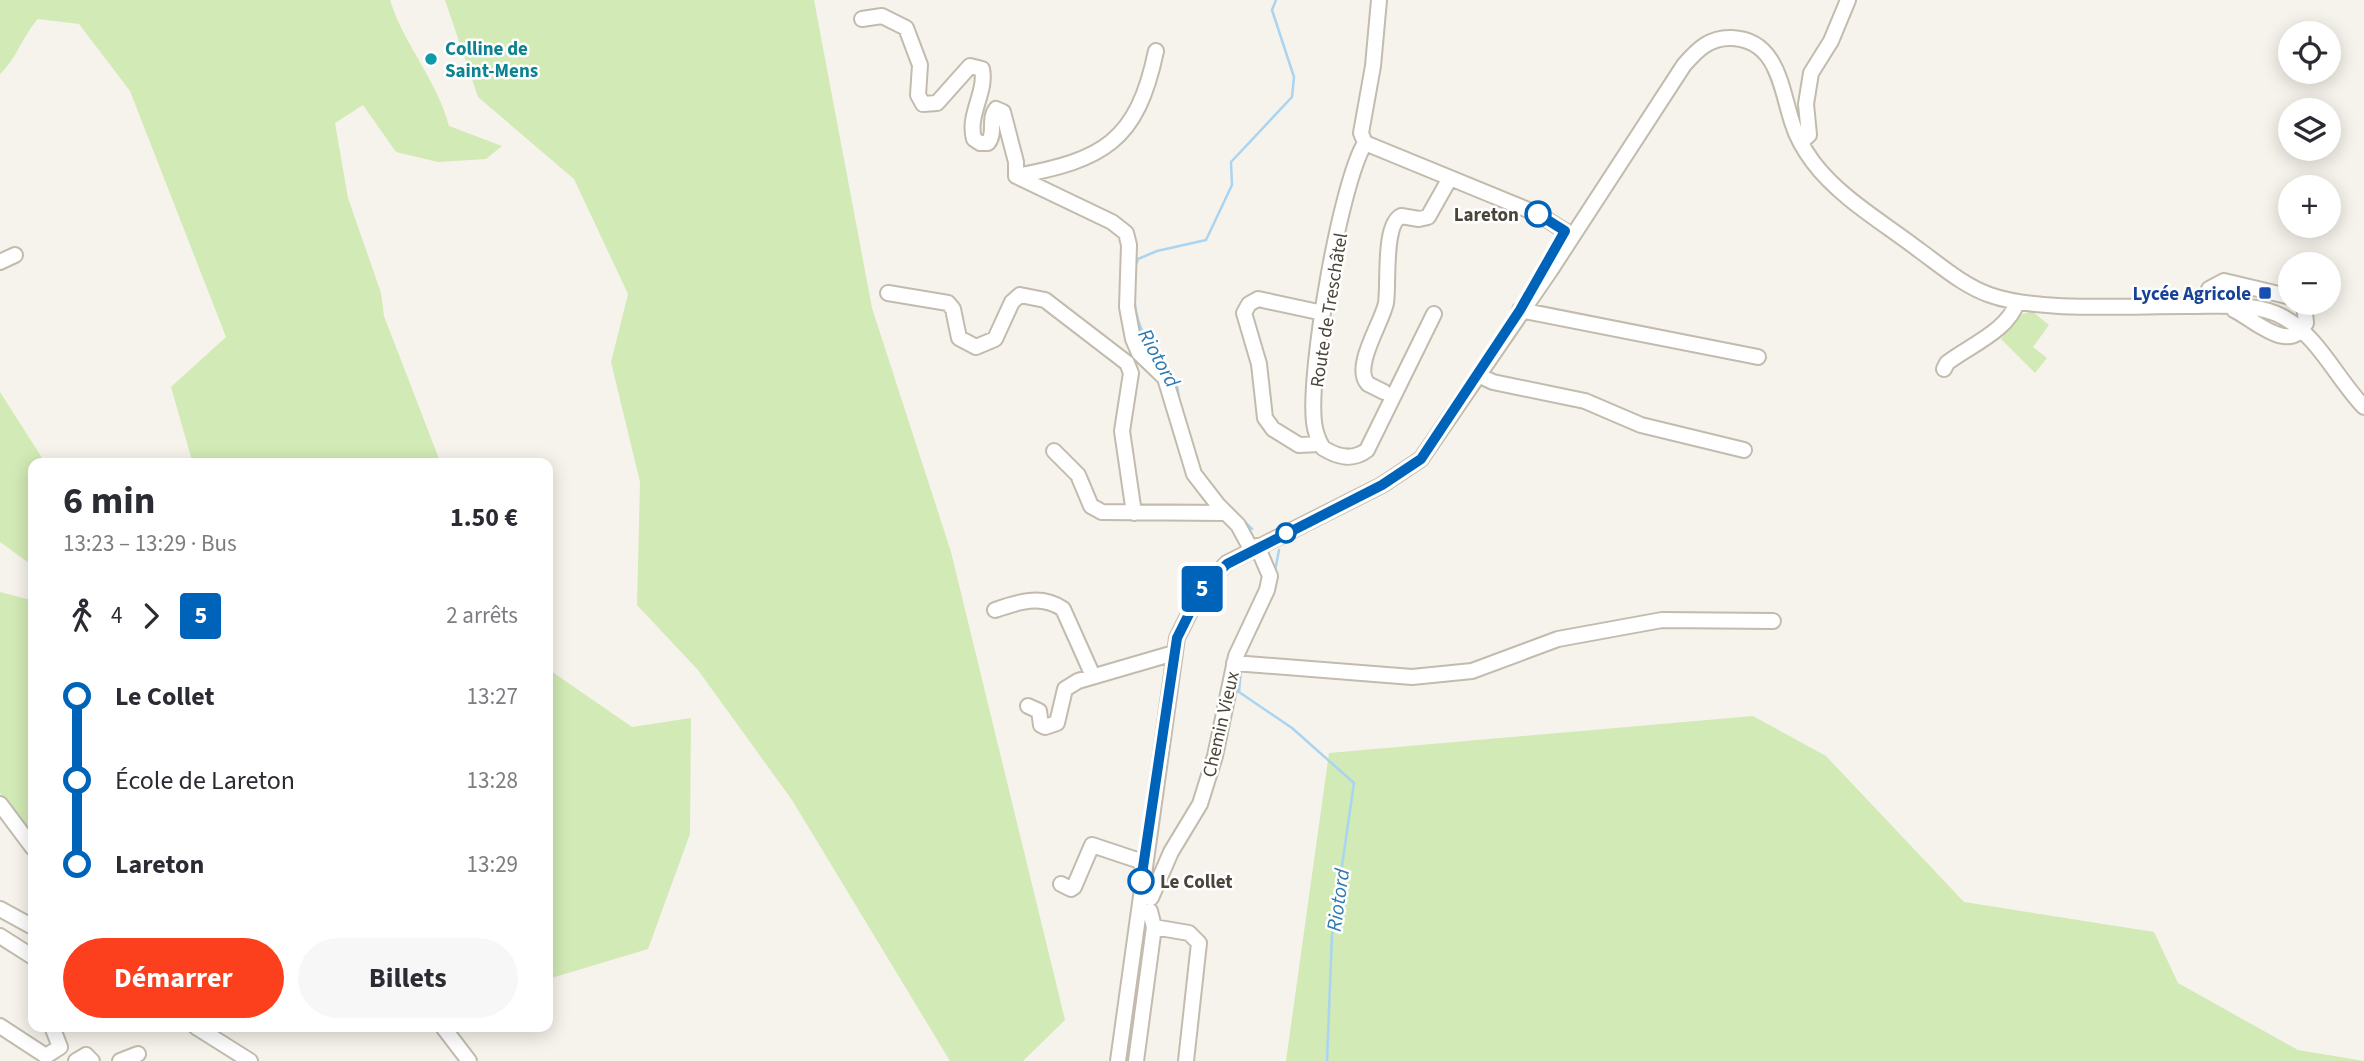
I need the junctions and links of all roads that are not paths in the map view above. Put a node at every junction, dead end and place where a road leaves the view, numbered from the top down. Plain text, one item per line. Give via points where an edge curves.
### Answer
1 (1378, 0) edge
2 (1848, 0) edge
3 (862, 19) dead end
4 (1156, 51) dead end
5 (1365, 142) junction
6 (1801, 142) junction
7 (1016, 176) junction
8 (1450, 178) junction
9 (1570, 231) junction
10 (15, 255) dead end
11 (0, 262) edge
12 (888, 293) dead end
13 (2278, 294) edge
14 (2017, 302) junction
15 (2209, 306) junction
16 (1520, 310) junction
17 (1323, 313) junction
18 (1434, 314) dead end
19 (2308, 315) edge
20 (2302, 331) junction
21 (1758, 357) dead end
22 (1944, 369) dead end
23 (1478, 375) junction
24 (1384, 392) dead end
25 (2364, 407) edge
26 (1320, 444) junction
27 (1744, 450) dead end
28 (1054, 451) dead end
29 (1135, 513) junction
30 (1226, 513) junction
31 (1254, 547) junction
32 (995, 610) dead end
33 (1773, 621) dead end
34 (1174, 653) junction
35 (1239, 664) junction
36 (1093, 676) junction
37 (1028, 706) dead end
38 (0, 804) edge
39 (28, 841) edge
40 (1143, 862) junction
41 (1061, 884) dead end
42 (1144, 904) junction
43 (0, 909) edge
44 (28, 924) edge
45 (1154, 927) junction
46 (0, 936) edge
47 (28, 954) edge
48 (0, 1026) edge
49 (54, 1032) edge
50 (205, 1032) edge
51 (447, 1032) edge
52 (138, 1054) dead end
53 (76, 1061) edge
54 (92, 1061) edge
55 (120, 1061) edge
56 (250, 1061) edge
57 (469, 1061) edge
58 (1118, 1061) edge
59 (1136, 1061) edge
60 (1186, 1061) edge

1 - 5 street, Route de Treschâtel via 1361,133
2 - 6 street via 1811,73 1806,104 1809,135
3 - 7 street via 881,16 906,28 920,65 918,95 923,104 937,103 970,66 982,69 984,78 972,124 974,139 988,143 992,114 996,109 1003,112
4 - 7 street via 1142,104 1110,145 1073,164
5 - 8 street
5 - 17 street, Route de Treschâtel via 1353,169
6 - 9 street via 1768,55 1748,41 1715,39 1695,52
6 - 14 street via 1840,189 1937,263 1975,288
7 - 30 street, Chemin Vieux via 1126,233 1127,307 1133,339 1139,353 1165,378 1194,474
8 - 9 street
8 - 24 street via 1429,217 1401,216 1395,221 1387,252 1385,308 1363,373 1368,384
9 - 16 street
9 - 16 street via 1550,271
10 - 11 street
12 - 29 street via 948,303 959,338 976,347 995,339 1020,295 1045,300 1127,363 1130,373 1122,431
13 - 15 street via 2224,281 2209,289
14 - 15 street
14 - 22 street via 2014,312
15 - 20 street via 2262,309
16 - 21 street
16 - 23 street
17 - 26 street, Route de Treschâtel via 1313,401
17 - 26 street via 1258,299 1244,313 1259,364 1265,418 1273,429 1299,445
18 - 26 street via 1367,450 1343,457
19 - 20 street
20 - 25 street
23 - 27 street via 1493,383 1593,403 1641,425
23 - 31 street via 1413,466
28 - 29 street via 1078,475 1091,506 1102,512
29 - 30 street
30 - 31 street, Chemin Vieux
31 - 34 street via 1220,569 1201,590 1183,622
31 - 35 street, Chemin Vieux via 1270,576
32 - 36 street via 1018,601 1045,600 1063,609
33 - 35 street via 1662,620 1558,639 1472,671 1423,676
34 - 36 street
34 - 40 street
35 - 42 street, Chemin Vieux via 1200,804
36 - 37 street via 1065,689 1057,723 1045,727 1039,711
38 - 39 street
40 - 41 street via 1091,845 1074,887
40 - 42 street
42 - 45 street
42 - 58 street
43 - 44 street
45 - 59 street
45 - 60 street via 1189,933 1199,943
46 - 47 street
48 - 49 street via 46,1056 60,1047
50 - 56 street
51 - 57 street
52 - 55 street
53 - 54 street via 86,1055

